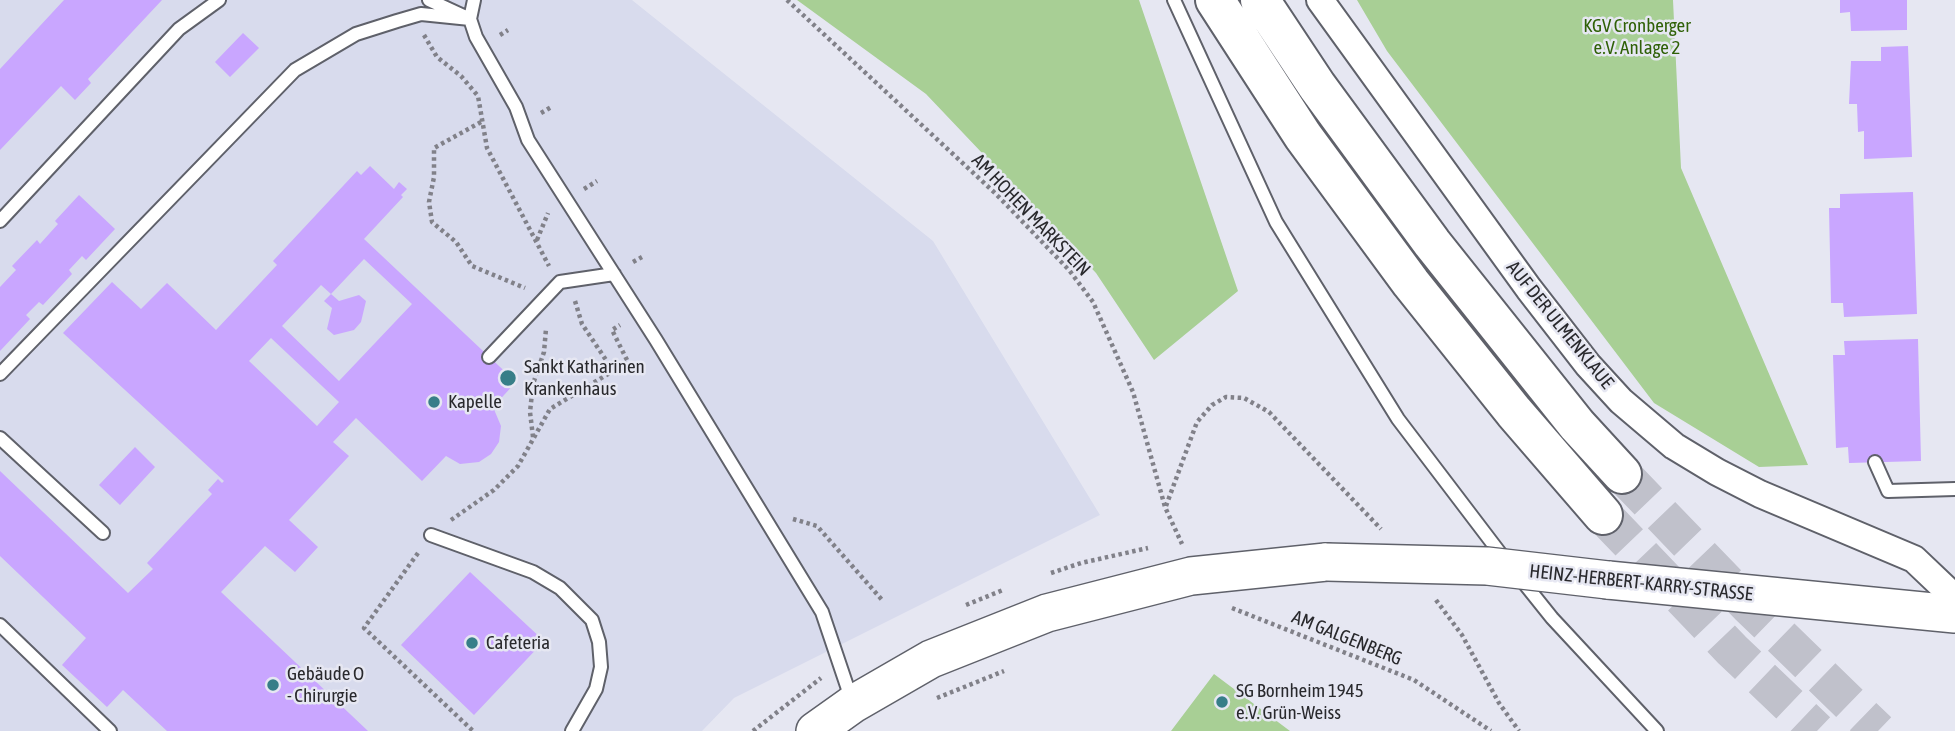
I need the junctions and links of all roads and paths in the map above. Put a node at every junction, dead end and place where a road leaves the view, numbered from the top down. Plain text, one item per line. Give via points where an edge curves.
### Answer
1 (219, 0) edge
2 (429, 0) edge
3 (474, 0) edge
4 (787, 0) edge
5 (1174, 0) edge
6 (1215, 0) edge
7 (1260, 0) edge
8 (1320, 0) edge
9 (421, 14) junction
10 (470, 19) junction
11 (481, 122) junction
12 (0, 221) edge
13 (614, 274) junction
14 (560, 282) junction
15 (625, 322) dead end
16 (660, 346) junction
17 (489, 356) dead end
18 (628, 362) junction
19 (614, 372) junction
20 (0, 374) edge
21 (0, 438) edge
22 (533, 438) junction
23 (1875, 462) dead end
24 (1622, 474) tunnel mouth
25 (1955, 489) edge
26 (1165, 507) dead end
27 (1603, 516) tunnel mouth
28 (817, 526) dead end
29 (103, 533) dead end
30 (431, 535) junction
31 (1955, 597) edge
32 (883, 601) dead end
33 (1234, 602) dead end
34 (1955, 614) edge
35 (0, 625) edge
36 (1006, 670) dead end
37 (934, 700) dead end
38 (853, 704) junction
39 (110, 731) edge
40 (473, 731) edge
41 (572, 731) edge
42 (815, 731) edge
43 (1491, 731) edge
44 (1657, 731) edge

1 - 12 lane via 179,29
2 - 10 lane
3 - 10 lane
4 - 26 path, AM HOHEN MARKSTEIN via 996,194 1069,270 1093,302 1133,392
5 - 44 lane via 1276,222 1398,419 1552,618
6 - 27 highway via 1303,136 1411,283
7 - 24 highway via 1432,243
8 - 31 street, AUF DER ULMENKLAUE via 1529,289 1621,401 1674,446 1717,472 1914,559
9 - 10 lane
9 - 11 path via 422,32 437,57 478,96
9 - 20 lane via 356,34 295,70
10 - 13 lane via 528,140
11 - 14 path via 487,148
11 - 14 path via 434,148 429,202 432,222 456,242 472,267 525,288
13 - 14 lane
13 - 16 lane
14 - 17 lane
14 - 19 path via 579,306 582,324
14 - 22 path via 546,318 544,352 533,384
15 - 18 path via 612,330
16 - 18 path
16 - 38 lane via 822,612
18 - 19 path
19 - 22 path via 550,409
21 - 29 lane
22 - 30 path via 527,454 494,490
23 - 25 lane via 1888,491
28 - 32 path
30 - 40 path via 364,628
30 - 41 lane via 533,572 560,588 592,620 601,667 596,689
33 - 43 path, AM GALGENBERG via 1222,604 1414,680
34 - 38 main road, HEINZ-HERBERT-KARRY-STRASSE, bridge via 1487,566 1326,562 1191,576 1047,613 931,659
35 - 39 lane
36 - 37 path
38 - 42 main road, HEINZ-HERBERT-KARRY-STRASSE

